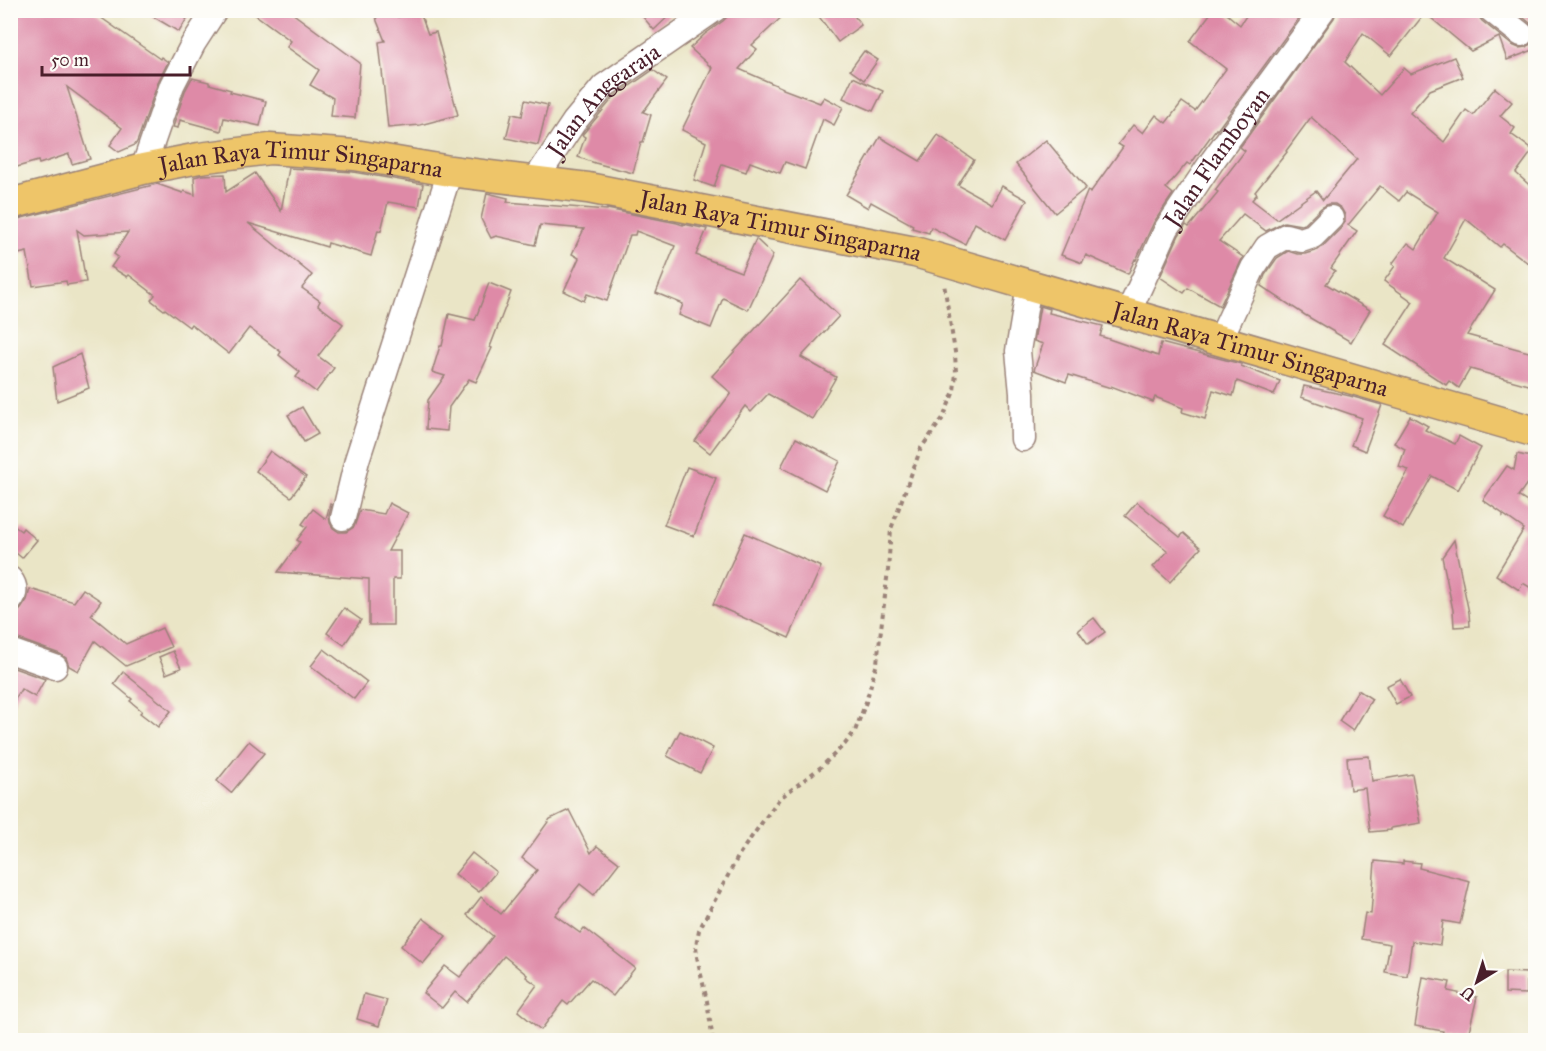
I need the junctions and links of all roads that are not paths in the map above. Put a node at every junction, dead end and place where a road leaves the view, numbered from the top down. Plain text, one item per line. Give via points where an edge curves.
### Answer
1 (215, 10) edge
2 (714, 10) edge
3 (1323, 10) edge
4 (1491, 10) edge
5 (1521, 34) dead end
6 (143, 169) junction
7 (450, 171) junction
8 (533, 183) junction
9 (10, 204) edge
10 (1331, 218) dead end
11 (1029, 285) junction
12 (1128, 313) junction
13 (1220, 340) junction
14 (1536, 432) edge
15 (1023, 439) dead end
16 (343, 518) dead end
17 (10, 579) edge
18 (10, 601) edge
19 (10, 651) edge
20 (55, 667) dead end

1 - 6 street via 172,86
2 - 8 street, Jalan Anggaraja via 604,86
3 - 12 street, Jalan Flamboyan via 1167,228
4 - 5 street
6 - 7 main road, Jalan Raya Timur Singaparna via 270,149 355,155
6 - 9 main road, Jalan Raya Timur Singaparna
7 - 8 main road, Jalan Raya Timur Singaparna
7 - 16 street via 361,449
8 - 11 main road, Jalan Raya Timur Singaparna via 588,188 915,252
10 - 13 street via 1313,236 1301,240 1287,236 1267,247 1253,268
11 - 12 main road, Jalan Raya Timur Singaparna
11 - 15 street via 1018,351
12 - 13 main road, Jalan Raya Timur Singaparna
13 - 14 main road, Jalan Raya Timur Singaparna
17 - 18 street via 15,590
19 - 20 street

